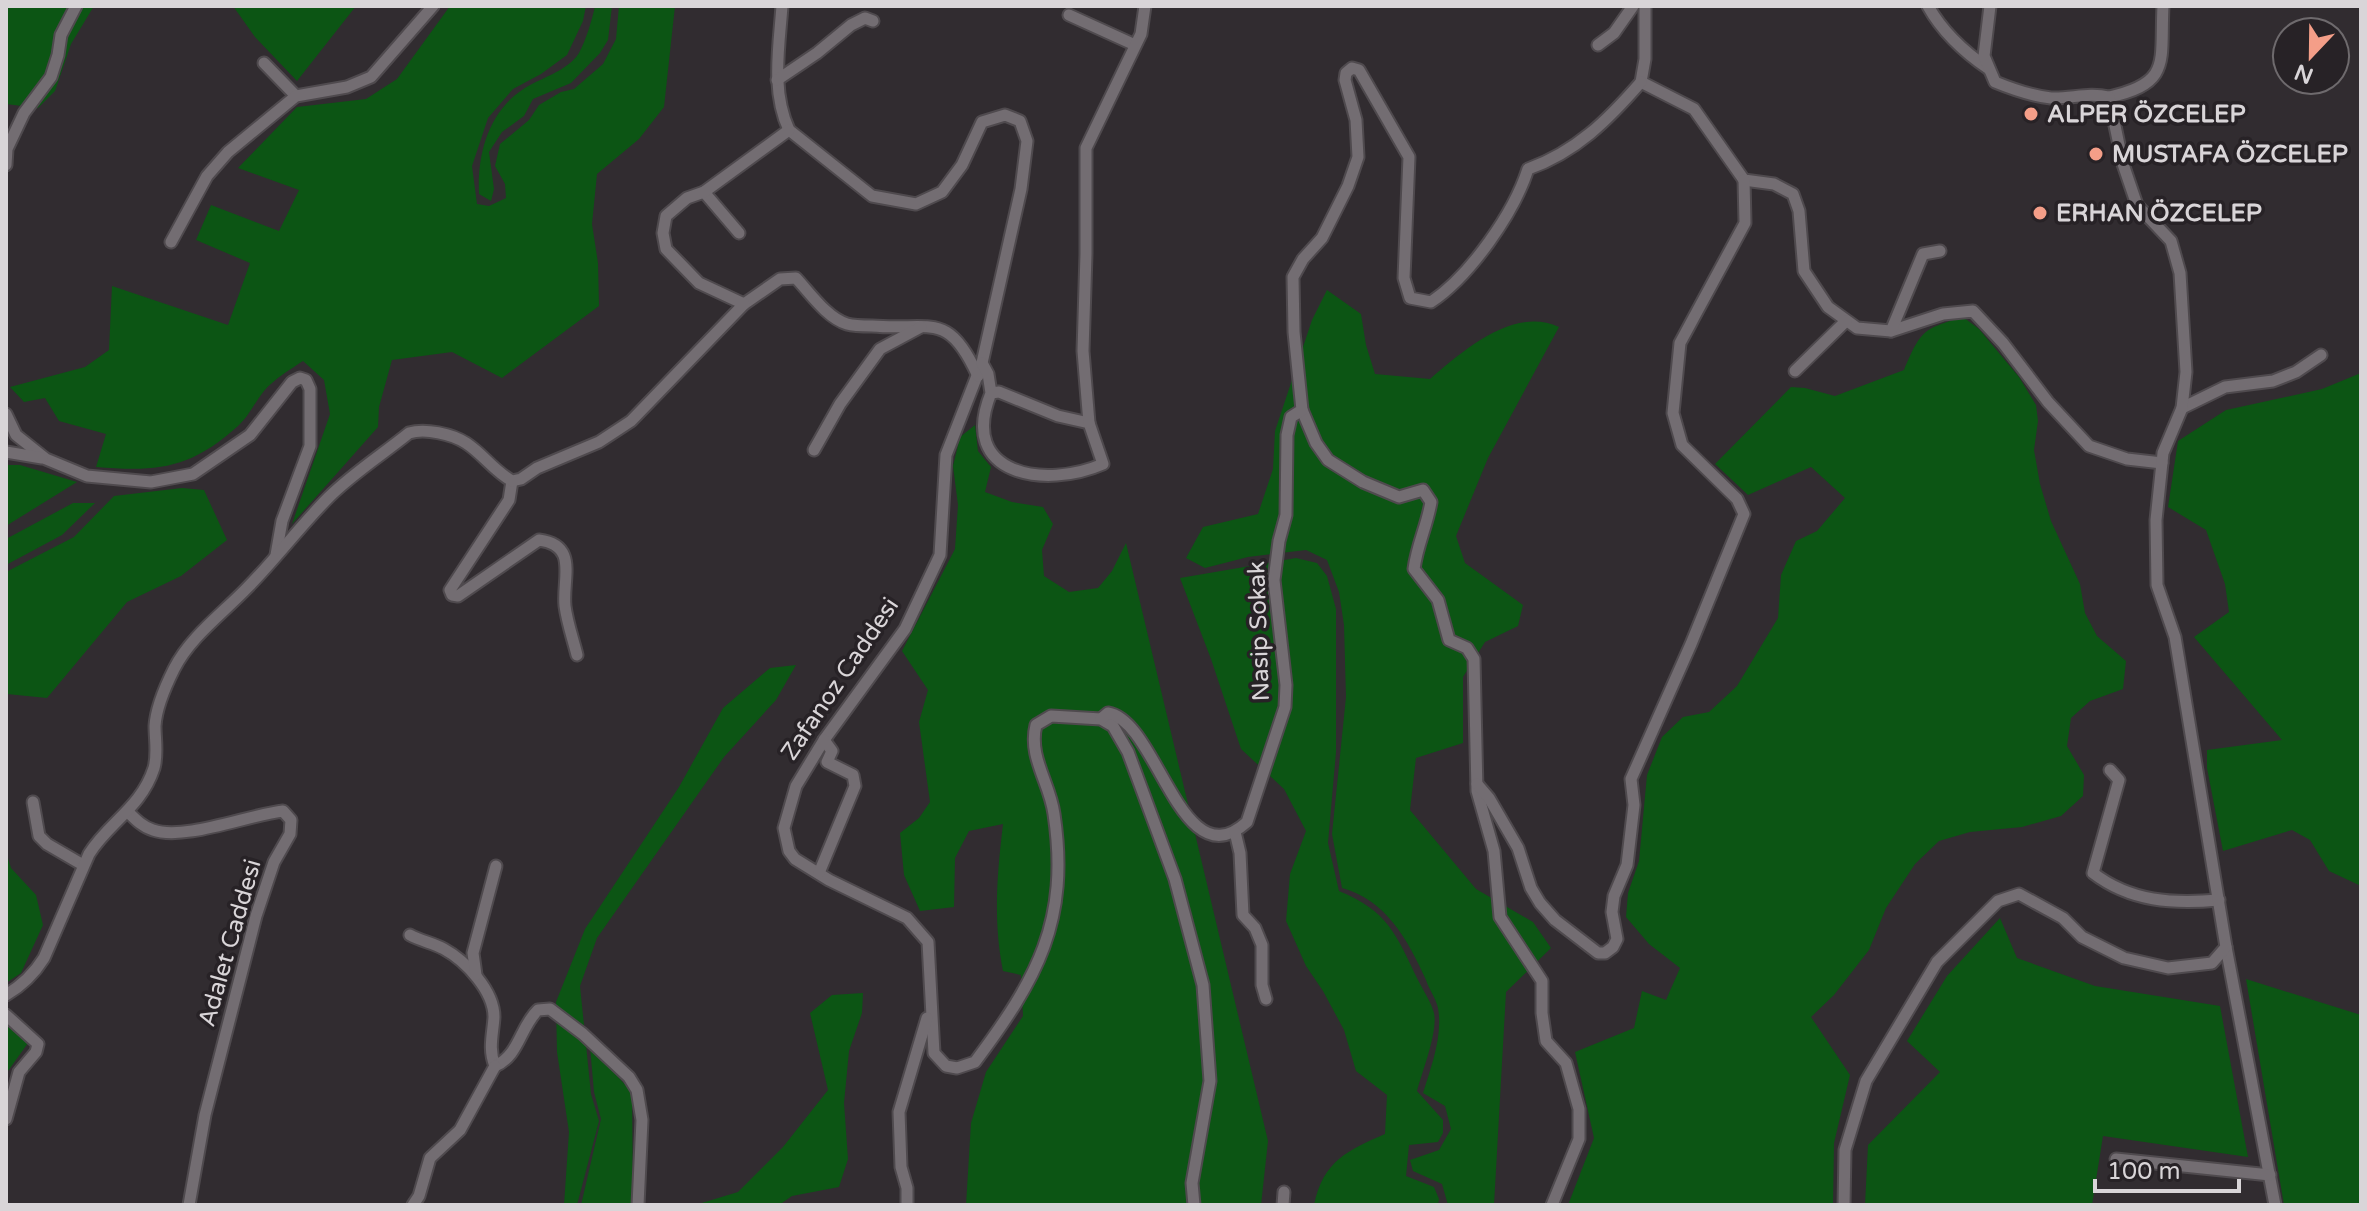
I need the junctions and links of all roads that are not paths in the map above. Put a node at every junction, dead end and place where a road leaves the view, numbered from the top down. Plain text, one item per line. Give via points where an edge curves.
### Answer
1 (76, 6) edge
2 (433, 6) edge
3 (782, 6) edge
4 (1145, 6) edge
5 (1633, 6) edge
6 (1645, 6) edge
7 (1928, 6) edge
8 (1990, 6) edge
9 (2163, 6) edge
10 (1069, 15) dead end
11 (873, 21) dead end
12 (1135, 45) junction
13 (1598, 45) dead end
14 (264, 63) dead end
15 (1990, 69) junction
16 (777, 80) junction
17 (1641, 82) junction
18 (296, 96) junction
19 (2109, 97) junction
20 (789, 130) junction
21 (6, 165) edge
22 (1744, 180) junction
23 (704, 192) junction
24 (739, 233) dead end
25 (171, 242) dead end
26 (1940, 251) dead end
27 (744, 304) junction
28 (1846, 321) junction
29 (922, 327) junction
30 (1891, 331) junction
31 (2321, 355) dead end
32 (982, 363) junction
33 (1795, 371) dead end
34 (978, 376) junction
35 (991, 393) junction
36 (2182, 408) junction
37 (1302, 410) junction
38 (6, 414) edge
39 (1089, 423) junction
40 (814, 450) dead end
41 (6, 452) edge
42 (46, 459) junction
43 (2162, 463) junction
44 (512, 481) junction
45 (275, 558) junction
46 (577, 655) dead end
47 (1101, 719) junction
48 (824, 740) junction
49 (2110, 770) dead end
50 (1477, 784) junction
51 (33, 802) dead end
52 (128, 812) junction
53 (1235, 832) junction
54 (83, 865) junction
55 (496, 866) dead end
56 (819, 873) junction
57 (2219, 900) junction
58 (410, 935) dead end
59 (2226, 947) junction
60 (477, 980) junction
61 (6, 995) edge
62 (1266, 999) dead end
63 (930, 1009) junction
64 (6, 1015) edge
65 (495, 1066) junction
66 (6, 1119) edge
67 (2116, 1159) dead end
68 (2270, 1175) junction
69 (1284, 1192) dead end
70 (189, 1205) edge
71 (413, 1205) edge
72 (638, 1205) edge
73 (907, 1205) edge
74 (1194, 1205) edge
75 (1283, 1205) edge
76 (1552, 1205) edge
77 (1844, 1205) edge
78 (2275, 1205) edge

1 - 21 street via 61,35 51,77 24,113 7,149
2 - 18 street via 371,77
3 - 16 street
4 - 12 street
5 - 13 street
6 - 17 street
7 - 15 street via 1938,24
8 - 15 street via 1984,56
9 - 19 street via 2160,67 2150,83
10 - 12 street
11 - 16 street via 865,18 851,25
12 - 39 street via 1086,148 1083,351
14 - 18 street
15 - 19 street via 1995,82 2012,89 2052,98 2092,93
16 - 20 street
17 - 22 street via 1694,109
17 - 37 street via 1610,118 1556,159 1528,169 1521,191 1460,275 1431,302 1418,302 1410,298 1404,278 1409,157 1359,70 1346,73 1358,157 1322,238 1293,277
18 - 25 street via 207,176
19 - 36 street via 2137,205 2171,241 2180,273 2186,372
20 - 23 street
20 - 32 street, Zafanoz Caddesi via 872,196 916,204 942,192 982,122 1005,115 1020,121 1027,141 1021,189
22 - 28 street via 1774,184 1793,194 1804,271 1828,307
22 - 50 street via 1745,223 1680,343 1673,413 1682,445 1737,499 1744,514 1631,779 1634,805 1627,865 1614,896 1613,947 1598,953 1540,903 1518,848
23 - 24 street
23 - 27 street via 687,198 666,216 666,249 699,283
26 - 30 street via 1923,254
27 - 29 street via 780,279 796,278 832,317 847,324
27 - 44 street via 631,421 599,442
28 - 30 street via 1857,328
28 - 33 street
29 - 34 street via 953,334
29 - 40 street via 880,349
30 - 43 street via 1943,314 1973,311 2089,446 2127,459
31 - 36 street via 2273,381 2225,387
32 - 34 street, Zafanoz Caddesi
32 - 35 street
34 - 48 street, Zafanoz Caddesi via 946,455 940,555 905,629
35 - 39 street
35 - 39 street via 983,413 988,452 1025,473 1081,472 1103,464
36 - 43 street
37 - 50 street via 1328,460 1399,497 1423,490 1431,502 1414,569 1438,600 1449,640 1467,648 1474,659
37 - 53 street, Nasip Sokak via 1291,417 1287,435 1286,515 1274,580 1285,707 1252,814
38 - 42 street via 16,435
41 - 42 street
42 - 45 street via 87,476 151,482 193,474 250,435 292,382 306,380 310,446 282,521
43 - 57 street via 2157,585 2175,637
44 - 45 street via 466,443 419,430 409,433 330,496
44 - 46 street via 509,500 450,590 458,596 539,540 552,542 567,563 565,605
45 - 52 street via 175,667 155,724 154,767
47 - 53 street via 1114,714 1132,730 1201,830 1215,836
47 - 63 street, Zafanoz Caddesi via 1051,716 1036,725 1033,748 1054,813 1058,887 1045,950 1010,1015 975,1062 957,1068 946,1066 934,1053
47 - 74 street via 1113,726 1128,752 1175,879 1203,985 1210,1081 1192,1183
48 - 56 street, Zafanoz Caddesi via 796,786 784,828 795,859
48 - 56 street via 832,751 827,762 853,775 855,786
49 - 57 street via 2119,780 2093,873 2155,901
50 - 76 street via 1494,851 1500,917 1542,981 1546,1041 1566,1063 1579,1109 1579,1139
51 - 54 street via 39,836
52 - 54 street via 96,843
52 - 70 street, Adalet Caddesi via 141,825 178,833 261,813 283,811 291,820 256,916 205,1115
53 - 62 street via 1243,915 1262,945
54 - 61 street via 44,958 21,986
55 - 60 street via 473,953
56 - 63 street, Zafanoz Caddesi via 907,918 923,935 928,942
57 - 59 street
58 - 60 street via 459,959
59 - 68 street
59 - 77 street via 2212,963 2168,968 2124,958 2019,894 1998,901 1937,962 1866,1081 1845,1150
60 - 65 street via 493,1006
63 - 73 street via 899,1112
64 - 66 street via 38,1044 19,1072
65 - 71 street via 460,1130 430,1158
65 - 72 street via 510,1056 532,1015 550,1009 613,1062 637,1090 642,1120
67 - 68 street
68 - 78 street
69 - 75 street

